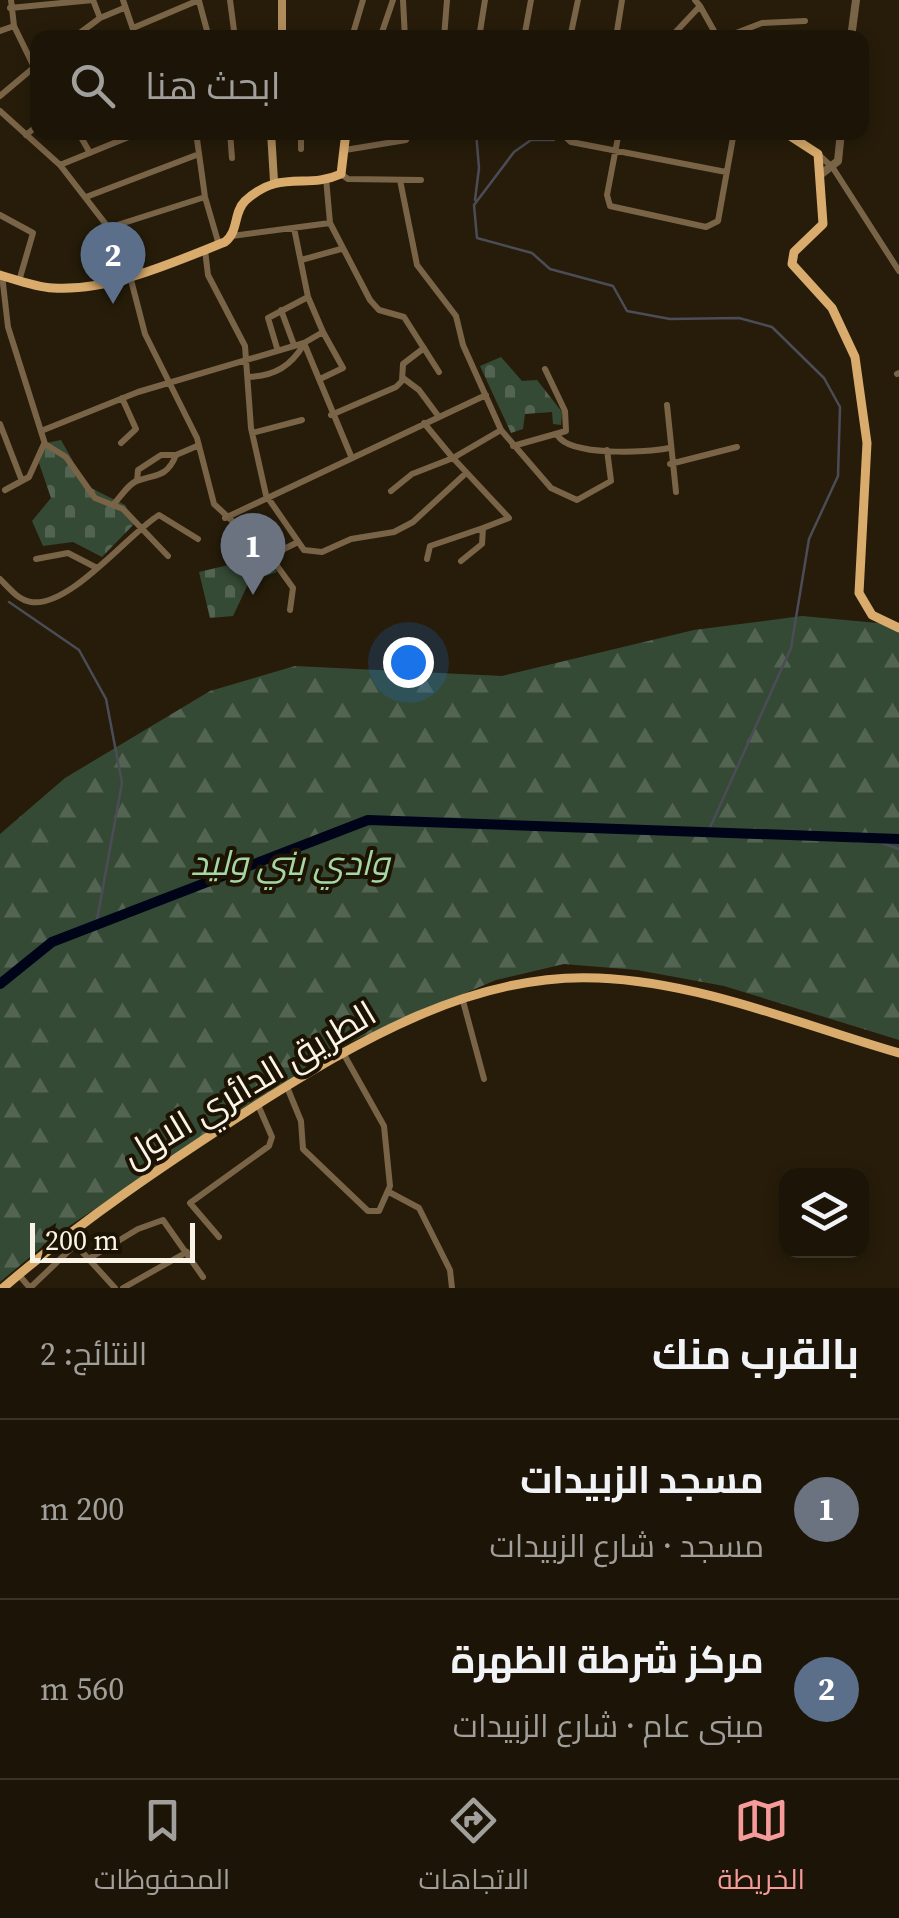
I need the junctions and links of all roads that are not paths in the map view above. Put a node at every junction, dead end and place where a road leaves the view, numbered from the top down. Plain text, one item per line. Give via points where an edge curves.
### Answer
1 (199, 0) edge
2 (230, 0) edge
3 (282, 0) edge
4 (363, 0) edge
5 (393, 0) edge
6 (402, 0) edge
7 (448, 0) edge
8 (484, 0) edge
9 (532, 0) edge
10 (578, 0) edge
11 (622, 0) edge
12 (856, 0) edge
13 (70, 2) edge
14 (698, 2) edge
15 (10, 4) edge
16 (123, 4) edge
17 (100, 18) junction
18 (805, 21) dead end
19 (14, 26) junction
20 (88, 26) junction
21 (83, 30) edge
22 (90, 30) edge
23 (133, 30) edge
24 (140, 30) edge
25 (208, 30) edge
26 (234, 30) edge
27 (282, 30) edge
28 (354, 30) edge
29 (383, 30) edge
30 (404, 30) edge
31 (445, 30) edge
32 (481, 30) edge
33 (526, 30) edge
34 (572, 30) edge
35 (617, 30) edge
36 (676, 30) edge
37 (716, 30) edge
38 (744, 30) edge
39 (852, 30) edge
40 (0, 31) edge
41 (30, 54) edge
42 (30, 70) edge
43 (0, 96) edge
44 (0, 111) edge
45 (30, 132) edge
46 (26, 135) junction
47 (30, 139) edge
48 (32, 140) edge
49 (83, 140) edge
50 (122, 140) edge
51 (197, 140) edge
52 (231, 140) edge
53 (271, 140) edge
54 (301, 140) edge
55 (346, 140) edge
56 (406, 140) edge
57 (569, 140) edge
58 (618, 140) edge
59 (732, 140) edge
60 (796, 140) edge
61 (840, 140) edge
62 (302, 149) dead end
63 (345, 150) junction
64 (616, 151) junction
65 (90, 153) junction
66 (199, 154) junction
67 (818, 154) junction
68 (232, 158) dead end
69 (60, 165) junction
70 (833, 168) junction
71 (726, 172) junction
72 (340, 174) junction
73 (820, 175) junction
74 (326, 178) junction
75 (400, 180) junction
76 (421, 180) dead end
77 (274, 181) junction
78 (86, 197) junction
79 (204, 198) junction
80 (0, 214) edge
81 (330, 222) junction
82 (111, 226) junction
83 (294, 228) junction
84 (232, 236) junction
85 (220, 244) junction
86 (205, 250) junction
87 (341, 250) junction
88 (301, 260) junction
89 (142, 270) junction
90 (899, 270) edge
91 (1, 275) edge
92 (130, 275) junction
93 (19, 280) junction
94 (308, 296) junction
95 (282, 310) junction
96 (4, 329) edge
97 (322, 332) junction
98 (304, 343) junction
99 (294, 345) junction
100 (277, 348) junction
101 (424, 348) junction
102 (248, 359) junction
103 (544, 369) dead end
104 (440, 372) dead end
105 (248, 377) junction
106 (402, 377) junction
107 (320, 380) junction
108 (170, 382) junction
109 (486, 396) junction
110 (122, 398) junction
111 (667, 404) dead end
112 (332, 415) junction
113 (439, 417) junction
114 (302, 420) dead end
115 (424, 423) junction
116 (0, 424) edge
117 (41, 430) junction
118 (501, 430) junction
119 (252, 433) junction
120 (558, 436) junction
121 (121, 443) dead end
122 (45, 444) junction
123 (197, 446) junction
124 (513, 446) junction
125 (737, 447) dead end
126 (669, 448) junction
127 (606, 450) junction
128 (176, 455) junction
129 (352, 456) junction
130 (452, 458) junction
131 (670, 464) junction
132 (466, 474) junction
133 (137, 480) junction
134 (22, 481) junction
135 (5, 490) dead end
136 (391, 491) dead end
137 (676, 492) dead end
138 (266, 495) junction
139 (113, 505) junction
140 (224, 518) junction
141 (142, 526) junction
142 (483, 528) junction
143 (198, 539) dead end
144 (296, 543) junction
145 (168, 556) dead end
146 (270, 556) junction
147 (36, 559) dead end
148 (426, 559) dead end
149 (461, 561) dead end
150 (96, 568) junction
151 (0, 579) edge
152 (290, 610) dead end
153 (899, 628) edge
154 (463, 1002) junction
155 (342, 1052) junction
156 (899, 1053) edge
157 (484, 1079) dead end
158 (286, 1086) junction
159 (258, 1105) junction
160 (389, 1192) junction
161 (66, 1234) junction
162 (218, 1236) dead end
163 (76, 1244) junction
164 (186, 1252) junction
165 (90, 1258) junction
166 (19, 1275) junction
167 (203, 1277) dead end
168 (4, 1288) edge
169 (114, 1288) edge
170 (123, 1288) edge
171 (452, 1288) edge

1 - 24 street
1 - 25 street
2 - 26 street
3 - 27 main road
4 - 28 street
5 - 29 street
6 - 30 street
7 - 31 street
8 - 32 street
9 - 33 street
10 - 34 street
11 - 35 street
12 - 39 street
13 - 15 street
13 - 17 street via 94,1
14 - 36 street
14 - 37 street
15 - 19 street
16 - 17 street
16 - 23 street
17 - 20 street
18 - 38 street
19 - 40 street
19 - 41 street
20 - 21 street
20 - 22 street
42 - 43 street
44 - 46 street
45 - 46 street
46 - 47 street
48 - 69 street
49 - 65 street
50 - 65 street
51 - 66 street
52 - 68 street
53 - 77 main road
54 - 62 street
55 - 63 main road
56 - 63 street
57 - 64 street
58 - 64 street
59 - 71 street
60 - 67 main road
61 - 70 street
63 - 72 main road
64 - 71 street
64 - 71 street via 610,206 706,227 718,221
65 - 69 street
66 - 78 street
66 - 79 street
67 - 70 street
67 - 73 main road
69 - 78 street
70 - 73 street
70 - 90 street
72 - 74 main road
72 - 75 street
73 - 153 main road via 823,224 794,252 792,264 832,308 855,357 868,442 859,594 872,615
74 - 77 main road
74 - 81 street
75 - 76 street
75 - 109 street via 417,265 456,316
77 - 84 main road via 241,205
78 - 82 street
79 - 82 street
79 - 85 street
80 - 93 street via 33,233
81 - 83 street
81 - 87 street
82 - 89 street
83 - 84 street
83 - 88 street
84 - 85 main road
85 - 86 main road
86 - 89 main road
86 - 102 street via 208,275
87 - 88 street
87 - 101 street via 374,306 404,317
88 - 94 street
89 - 92 main road
91 - 93 main road
91 - 96 street
92 - 93 main road via 59,288
92 - 108 street via 145,334
94 - 95 street
94 - 97 street
95 - 99 street
95 - 100 street via 268,318
96 - 117 street
97 - 98 street
97 - 107 street via 343,368
98 - 99 street
98 - 105 street via 291,364
98 - 107 street
99 - 100 street
100 - 102 street
101 - 104 street
101 - 106 street via 403,364
102 - 105 street
102 - 108 street
103 - 120 street via 565,411 566,431
105 - 119 street
106 - 112 street via 387,393
106 - 113 street
107 - 112 street
108 - 110 street
108 - 123 street
109 - 113 street
109 - 118 street
110 - 117 street
110 - 121 street via 136,428
111 - 126 street
112 - 129 street
113 - 115 street
114 - 119 street
115 - 129 street
115 - 130 street
116 - 134 street
117 - 122 street
118 - 124 street
118 - 130 street
119 - 138 street
120 - 124 street
120 - 127 street via 569,445
122 - 134 street
122 - 139 street via 66,457 94,498
123 - 128 street
123 - 140 street via 204,481
124 - 127 street via 550,488 577,500 611,481
125 - 131 street
126 - 127 street via 642,454
126 - 131 street
128 - 133 street via 155,478
128 - 133 street via 154,458 138,470
129 - 138 street
130 - 132 street
130 - 136 street
131 - 137 street
132 - 142 street via 509,514
132 - 144 street via 394,532 318,553
133 - 139 street
134 - 135 street
138 - 140 street
138 - 144 street
139 - 141 street
140 - 146 street
141 - 143 street via 162,514
141 - 145 street
141 - 150 street
142 - 148 street via 430,546
142 - 149 street via 482,544
144 - 146 street
146 - 152 street via 293,588
147 - 150 street via 68,554
150 - 151 street via 38,602 23,600
154 - 155 main road, الطريق الدائري الاول
154 - 156 main road, الطريق الدائري الاول via 510,985 599,978 716,999
154 - 157 street
155 - 158 main road, الطريق الدائري الاول
155 - 160 street via 384,1126
158 - 159 main road, الطريق الدائري الاول
158 - 160 street via 307,1156 368,1211 379,1211
159 - 161 main road, الطريق الدائري الاول
159 - 162 street via 272,1137 269,1146 190,1204
160 - 171 street via 419,1208 450,1270
161 - 163 street
161 - 166 main road, الطريق الدائري الاول
163 - 165 street
163 - 166 street via 30,1288
164 - 165 street via 168,1223 158,1220
164 - 167 street
164 - 170 street
165 - 169 street
166 - 168 main road, الطريق الدائري الاول

